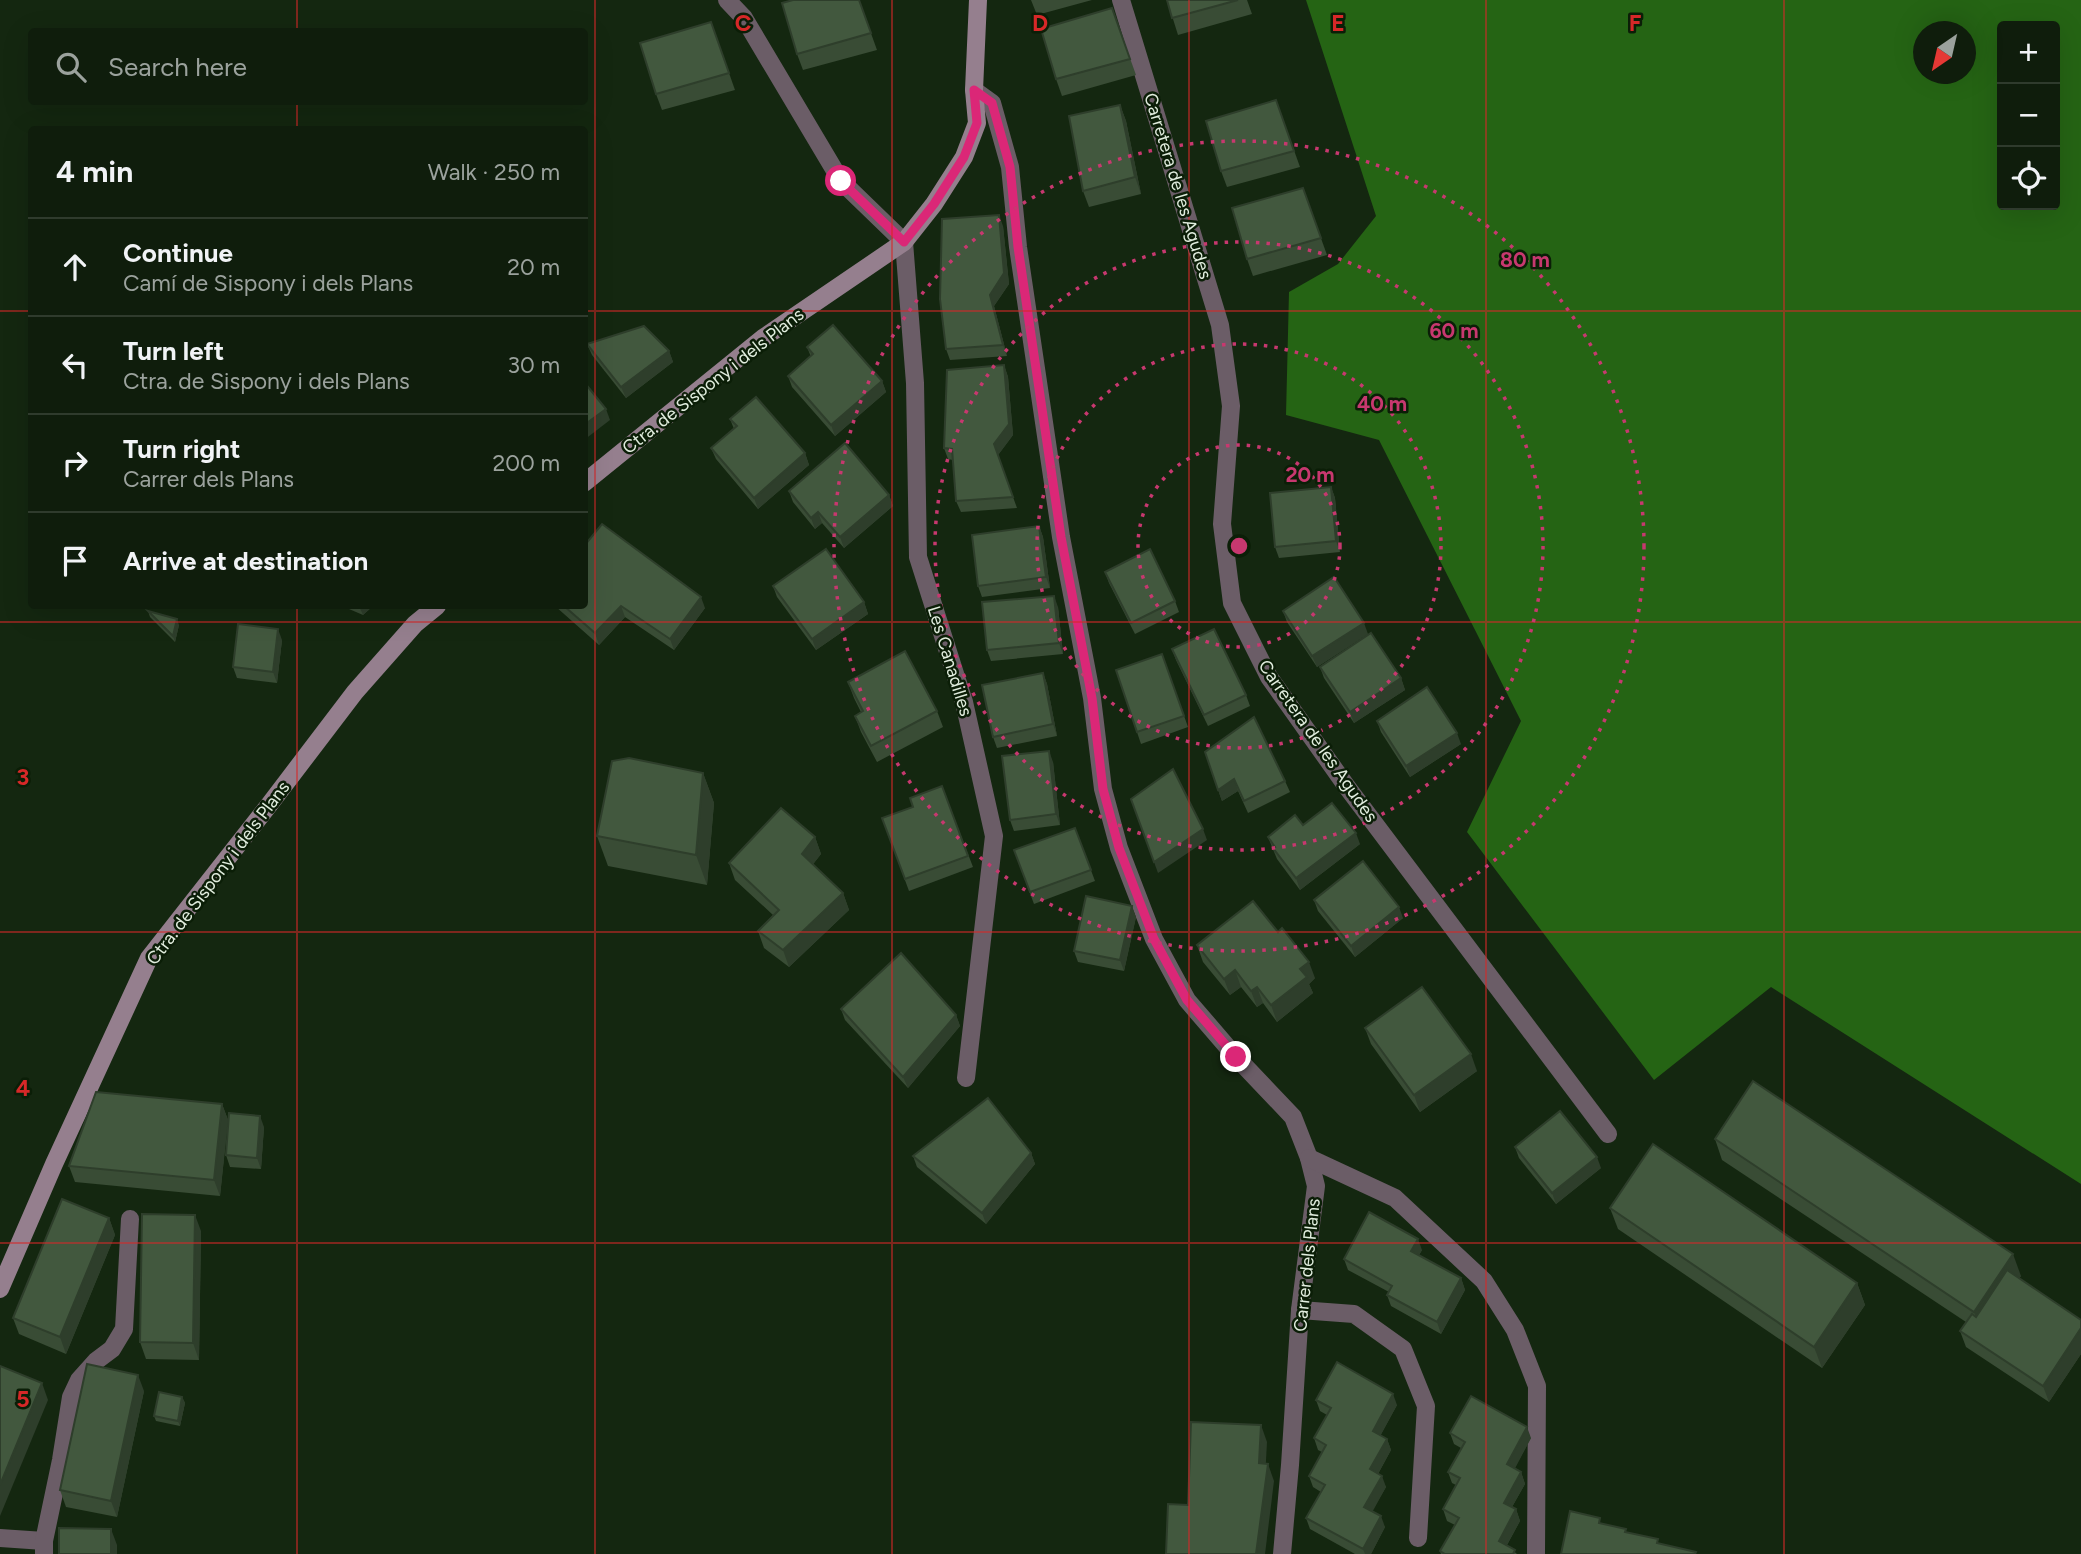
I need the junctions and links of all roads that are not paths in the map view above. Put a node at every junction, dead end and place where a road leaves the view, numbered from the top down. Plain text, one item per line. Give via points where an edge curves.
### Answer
1 (727, 0) edge
2 (978, 0) edge
3 (1121, 0) edge
4 (974, 90) junction
5 (904, 242) junction
6 (588, 480) edge
7 (433, 609) edge
8 (966, 1078) dead end
9 (1608, 1134) dead end
10 (1310, 1158) junction
11 (130, 1219) dead end
12 (0, 1289) edge
13 (1300, 1310) junction
14 (0, 1538) edge
15 (1418, 1538) dead end
16 (44, 1547) edge
17 (1282, 1554) edge
18 (1536, 1554) edge

1 - 5 street via 744,18 841,181
2 - 4 main road, Ctra. de Sispony i dels Plans
3 - 9 street, Carretera de les Agudes via 1220,325 1231,406 1222,524 1232,603 1269,677
4 - 5 main road, Ctra. de Sispony i dels Plans via 977,123 964,157
4 - 10 street, Carrer dels Plans via 992,103 1010,167 1061,537 1092,698 1103,789 1119,848 1154,939 1187,1000 1293,1117
5 - 6 main road, Ctra. de Sispony i dels Plans via 763,338
5 - 8 street, Les Canadilles via 915,383 918,557 964,702 994,836
7 - 12 main road, Ctra. de Sispony i dels Plans via 355,692 149,958
10 - 13 street, Carrer dels Plans via 1316,1186
10 - 18 street via 1395,1198 1485,1281 1515,1330 1537,1386
11 - 16 street via 124,1329 112,1349 79,1380 71,1397
13 - 15 street via 1354,1314 1403,1349 1426,1406
13 - 17 street, Carrer dels Plans
14 - 16 street

